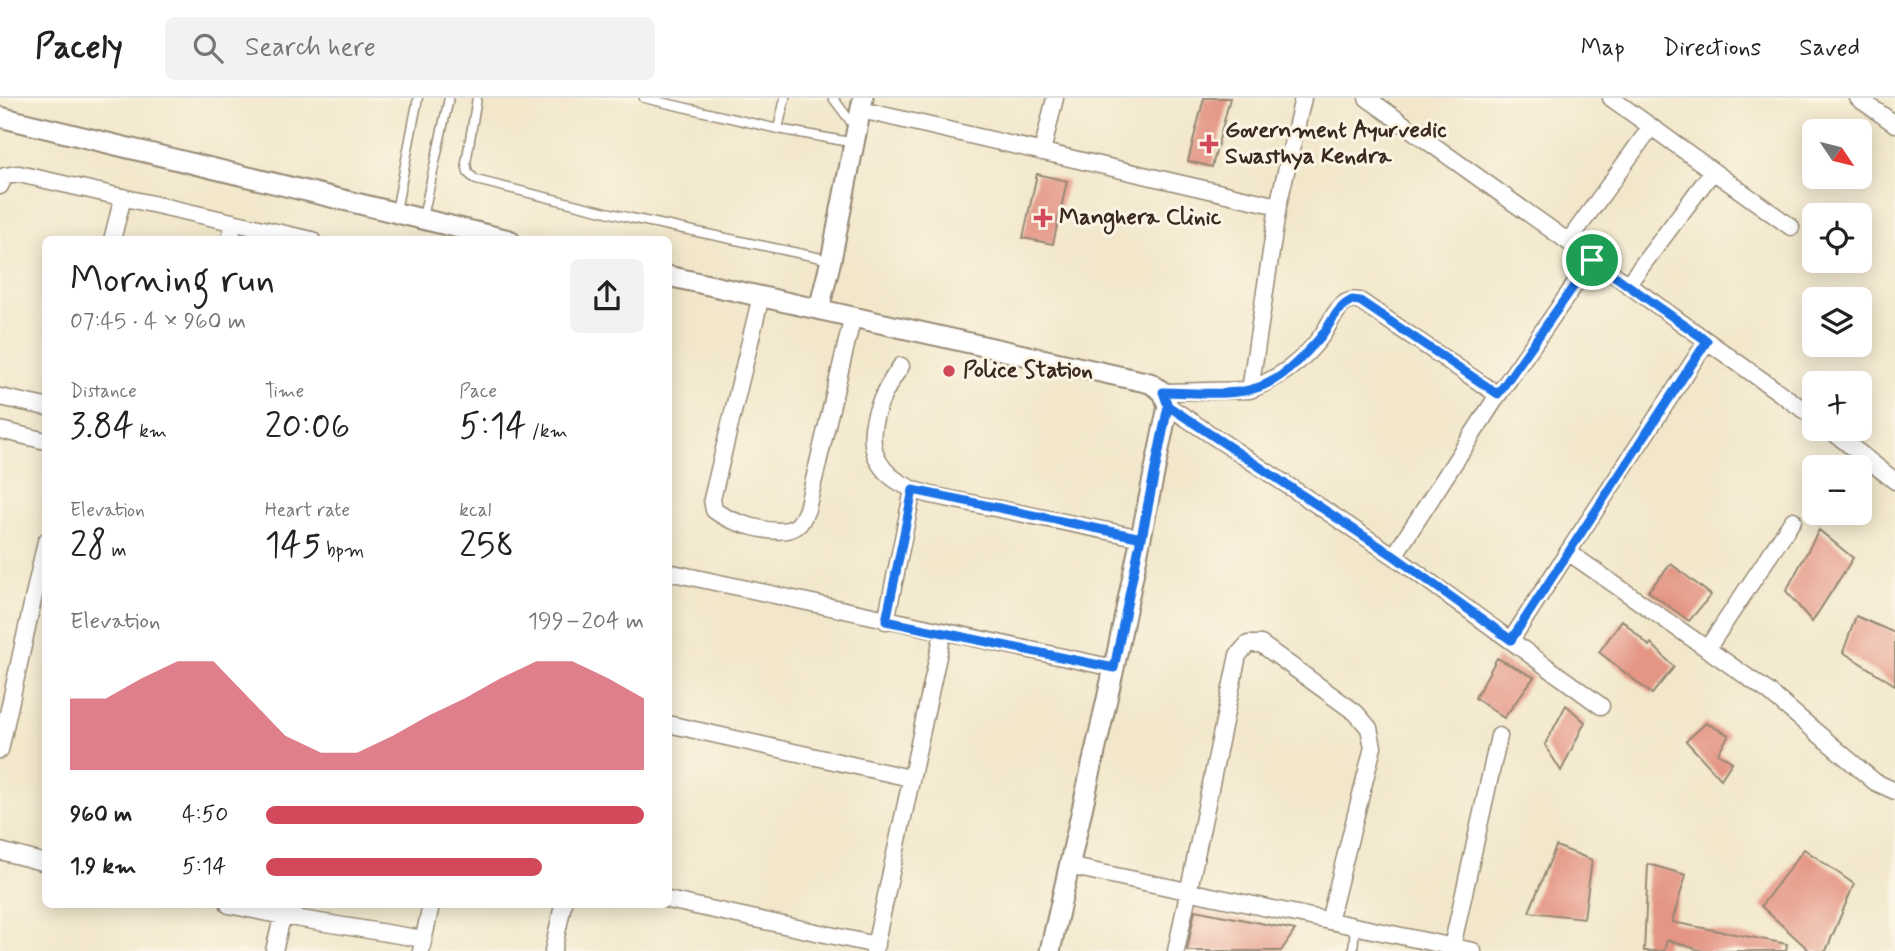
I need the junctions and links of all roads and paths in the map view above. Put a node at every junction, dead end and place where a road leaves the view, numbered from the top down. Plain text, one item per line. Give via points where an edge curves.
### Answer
1 (418, 98) edge
2 (449, 98) edge
3 (477, 98) edge
4 (644, 98) edge
5 (785, 98) edge
6 (833, 98) edge
7 (1055, 98) edge
8 (1303, 98) edge
9 (1367, 98) edge
10 (1611, 98) edge
11 (1858, 98) edge
12 (673, 101) edge
13 (862, 104) edge
14 (0, 117) edge
15 (1895, 124) edge
16 (1651, 127) junction
17 (778, 130) junction
18 (856, 137) junction
19 (1042, 152) junction
20 (1713, 171) junction
21 (0, 186) edge
22 (123, 197) junction
23 (1278, 206) junction
24 (395, 214) junction
25 (422, 220) junction
26 (234, 222) junction
27 (1791, 226) dead end
28 (114, 236) edge
29 (231, 236) edge
30 (295, 236) edge
31 (492, 236) edge
32 (1568, 242) junction
33 (831, 260) junction
34 (1592, 260) junction
35 (672, 277) edge
36 (1628, 284) junction
37 (761, 296) junction
38 (819, 309) junction
39 (853, 316) junction
40 (1707, 341) junction
41 (901, 366) dead end
42 (1250, 390) junction
43 (1498, 394) junction
44 (0, 397) edge
45 (1166, 399) junction
46 (42, 406) edge
47 (1802, 409) edge
48 (0, 430) edge
49 (42, 440) edge
50 (1844, 441) edge
51 (1895, 481) edge
52 (913, 490) junction
53 (1793, 520) dead end
54 (1142, 538) junction
55 (1568, 552) junction
56 (1394, 556) junction
57 (672, 573) edge
58 (41, 588) edge
59 (886, 621) junction
60 (943, 633) junction
61 (1511, 640) junction
62 (1707, 649) junction
63 (1114, 668) junction
64 (1601, 706) dead end
65 (672, 725) edge
66 (1500, 736) dead end
67 (0, 750) edge
68 (910, 778) junction
69 (1895, 791) edge
70 (0, 851) edge
71 (42, 862) edge
72 (1068, 866) junction
73 (1188, 892) junction
74 (672, 901) edge
75 (256, 908) edge
76 (430, 908) edge
77 (563, 908) edge
78 (284, 911) edge
79 (1329, 921) junction
80 (1355, 926) junction
81 (422, 945) edge
82 (1452, 947) junction
83 (875, 948) edge
84 (275, 951) edge
85 (553, 951) edge
86 (1050, 951) edge
87 (1176, 951) edge
88 (1353, 951) edge
89 (1473, 951) edge

1 - 24 lane
2 - 25 lane
3 - 33 lane via 466,163 476,180
4 - 12 lane
5 - 17 lane
6 - 18 lane
7 - 19 street
8 - 23 street
9 - 32 street
10 - 16 street
11 - 15 street
12 - 17 lane
13 - 18 street
13 - 19 street
14 - 24 street
16 - 20 street
16 - 32 street
17 - 18 lane
18 - 33 street
19 - 23 street
20 - 27 street
20 - 36 street
21 - 22 street via 5,176 19,174
22 - 26 street
22 - 28 street
23 - 42 street
24 - 25 street
25 - 31 street
26 - 29 street
26 - 30 street
32 - 34 street
33 - 38 street
34 - 36 street
34 - 43 street
35 - 37 street
36 - 40 street
37 - 38 street
37 - 39 street via 712,499 714,510 724,517 769,530 798,526 807,509
38 - 39 street
39 - 45 street via 1150,383
40 - 47 street
40 - 55 street
41 - 52 street via 875,412 873,441 878,463 895,481
42 - 43 street via 1277,379 1301,359 1342,305 1352,300
42 - 45 street
43 - 56 street
44 - 46 street
45 - 54 street
45 - 56 street
48 - 49 street
50 - 51 street
52 - 54 street
52 - 59 street
53 - 62 street
54 - 63 street
55 - 61 street
55 - 62 street
56 - 61 street
57 - 59 street
58 - 67 street
59 - 60 street
60 - 63 street
60 - 68 street
61 - 64 street
62 - 69 street via 1797,715 1875,782
63 - 72 street
65 - 68 street
66 - 82 street
68 - 83 street
70 - 71 street
72 - 73 street
72 - 86 street
73 - 79 street
73 - 79 street via 1238,655 1248,645 1261,644 1356,713 1369,728 1373,747
73 - 87 street
74 - 83 street
75 - 78 street
76 - 81 street
77 - 85 street
78 - 81 street
78 - 84 street
79 - 80 street
80 - 82 street
80 - 88 lane
82 - 89 street

